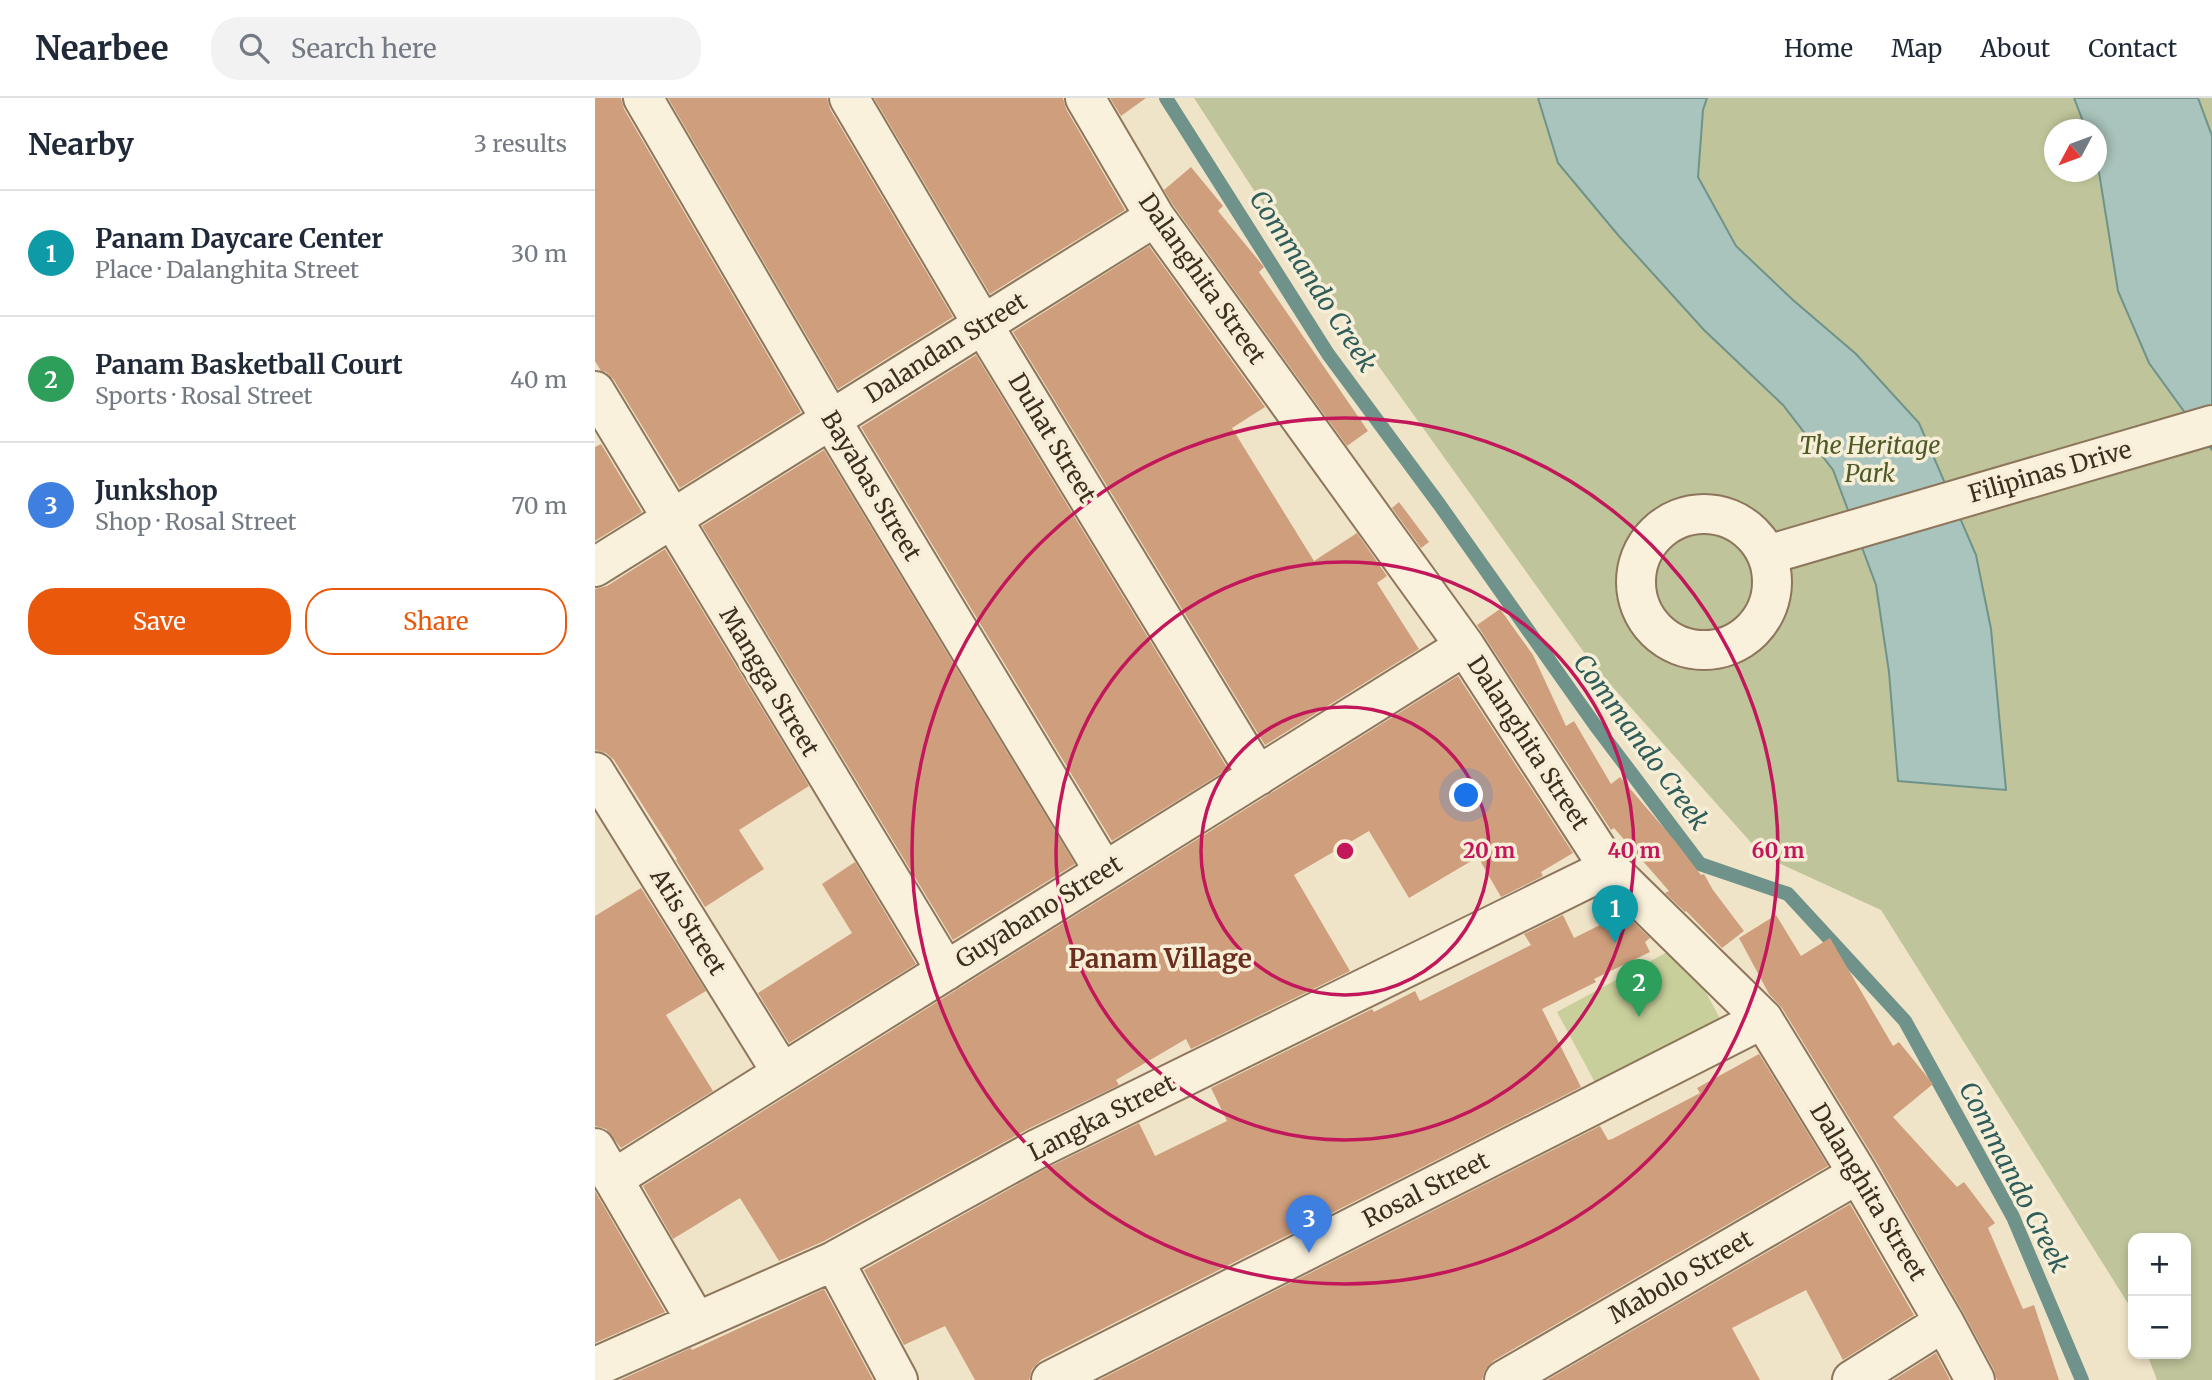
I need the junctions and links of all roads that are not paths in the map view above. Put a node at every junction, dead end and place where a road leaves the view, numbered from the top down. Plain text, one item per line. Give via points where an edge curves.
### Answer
1 (643, 98) edge
2 (849, 98) edge
3 (1085, 98) edge
4 (1155, 217) junction
5 (983, 325) junction
6 (595, 391) edge
7 (831, 420) junction
8 (2212, 425) edge
9 (671, 520) junction
10 (1778, 552) dead end
11 (595, 567) edge
12 (1465, 646) junction
13 (595, 772) edge
14 (1258, 776) junction
15 (1609, 868) junction
16 (1104, 872) junction
17 (946, 971) junction
18 (1763, 1019) junction
19 (782, 1073) junction
20 (604, 1163) edge
21 (1858, 1174) junction
22 (834, 1261) junction
23 (696, 1321) junction
24 (1944, 1322) junction
25 (595, 1367) edge
26 (898, 1380) edge
27 (1051, 1380) edge
28 (1504, 1380) edge
29 (1852, 1380) edge
30 (1975, 1380) edge

1 - 7 street, Bayabas Street
2 - 5 street, Duhat Street
3 - 4 street, Dalanghita Street
4 - 5 street, Dalandan Street
4 - 12 street, Dalanghita Street
5 - 7 street, Dalandan Street
5 - 14 street, Duhat Street
6 - 9 street, Mangga Street
7 - 9 street, Dalandan Street
7 - 16 street, Bayabas Street
8 - 10 street, Filipinas Drive
9 - 11 street, Dalandan Street
9 - 17 street, Mangga Street
12 - 14 street, Guyabano Street
12 - 15 street, Dalanghita Street
13 - 19 street, Atis Street
14 - 16 street, Guyabano Street
15 - 18 street, Dalanghita Street
15 - 22 street, Langka Street via 1039,1148
16 - 17 street, Guyabano Street
17 - 19 street, Guyabano Street
18 - 21 street, Dalanghita Street
18 - 27 street, Rosal Street
19 - 20 street, Guyabano Street
20 - 23 street
21 - 24 street, Dalanghita Street
21 - 28 street, Mabolo Street
22 - 23 street, Langka Street
22 - 26 street
23 - 25 street, Langka Street
24 - 29 street
24 - 30 street, Dalanghita Street

